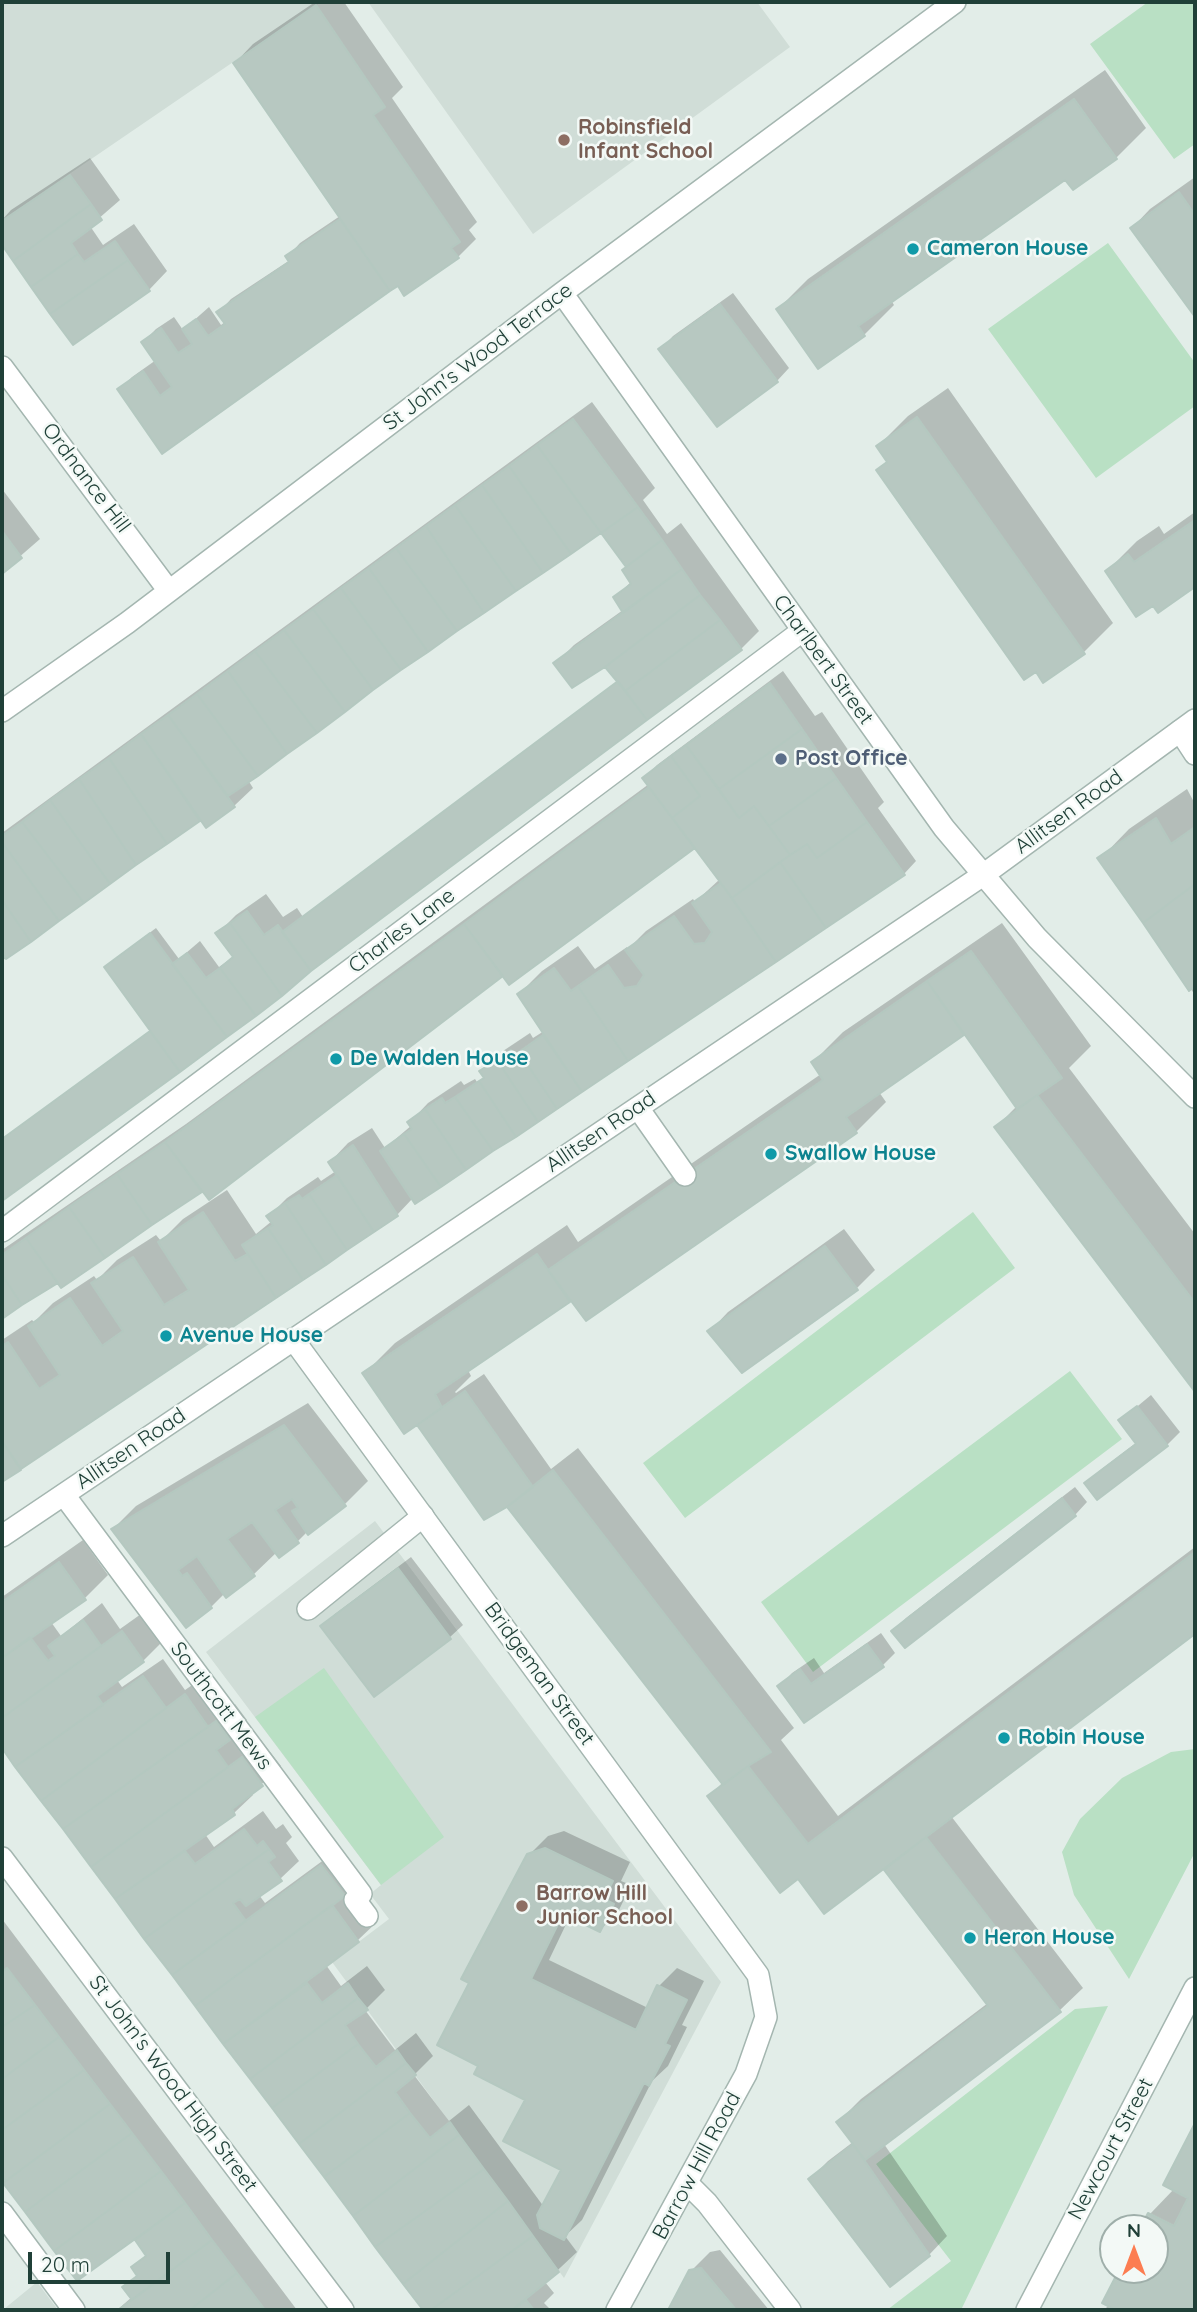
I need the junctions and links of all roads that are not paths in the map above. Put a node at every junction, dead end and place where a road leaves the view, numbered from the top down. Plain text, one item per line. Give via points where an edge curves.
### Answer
1 (955, 2) edge
2 (562, 293) junction
3 (2, 367) edge
4 (169, 591) junction
5 (802, 631) junction
6 (2, 711) edge
7 (1188, 726) edge
8 (1195, 754) edge
9 (983, 875) junction
10 (1195, 1097) edge
11 (638, 1108) junction
12 (685, 1175) dead end
13 (2, 1231) edge
14 (293, 1339) junction
15 (64, 1495) junction
16 (423, 1516) junction
17 (2, 1536) edge
18 (308, 1609) dead end
19 (2, 1858) edge
20 (367, 1916) dead end
21 (1195, 1988) edge
22 (766, 2017) joint
23 (688, 2184) junction
24 (2, 2213) edge
25 (74, 2310) edge
26 (344, 2310) edge
27 (617, 2310) edge
28 (790, 2310) edge
29 (1027, 2310) edge

1 - 2 street, St John's Wood Terrace
2 - 4 street, St John's Wood Terrace
2 - 5 street, Charlbert Street
3 - 4 street, Ordnance Hill
4 - 6 street, St John's Wood Terrace
5 - 9 street, Charlbert Street
5 - 13 street, Charles Lane
7 - 8 street
7 - 9 street, Allitsen Road
9 - 10 street, Charlbert Street via 1037,938
9 - 11 street, Allitsen Road
11 - 12 street
11 - 14 street, Allitsen Road
14 - 15 street, Allitsen Road
14 - 16 street, Bridgeman Street
15 - 17 street, Allitsen Road
15 - 20 street, Southcott Mews via 361,1894 355,1900
16 - 18 street
16 - 22 street, Bridgeman Street via 758,1975
19 - 26 street, St John's Wood High Street
21 - 29 street, Newcourt Street
22 - 23 street, Barrow Hill Road via 747,2074
23 - 27 street, Barrow Hill Road
23 - 28 street
24 - 25 street

